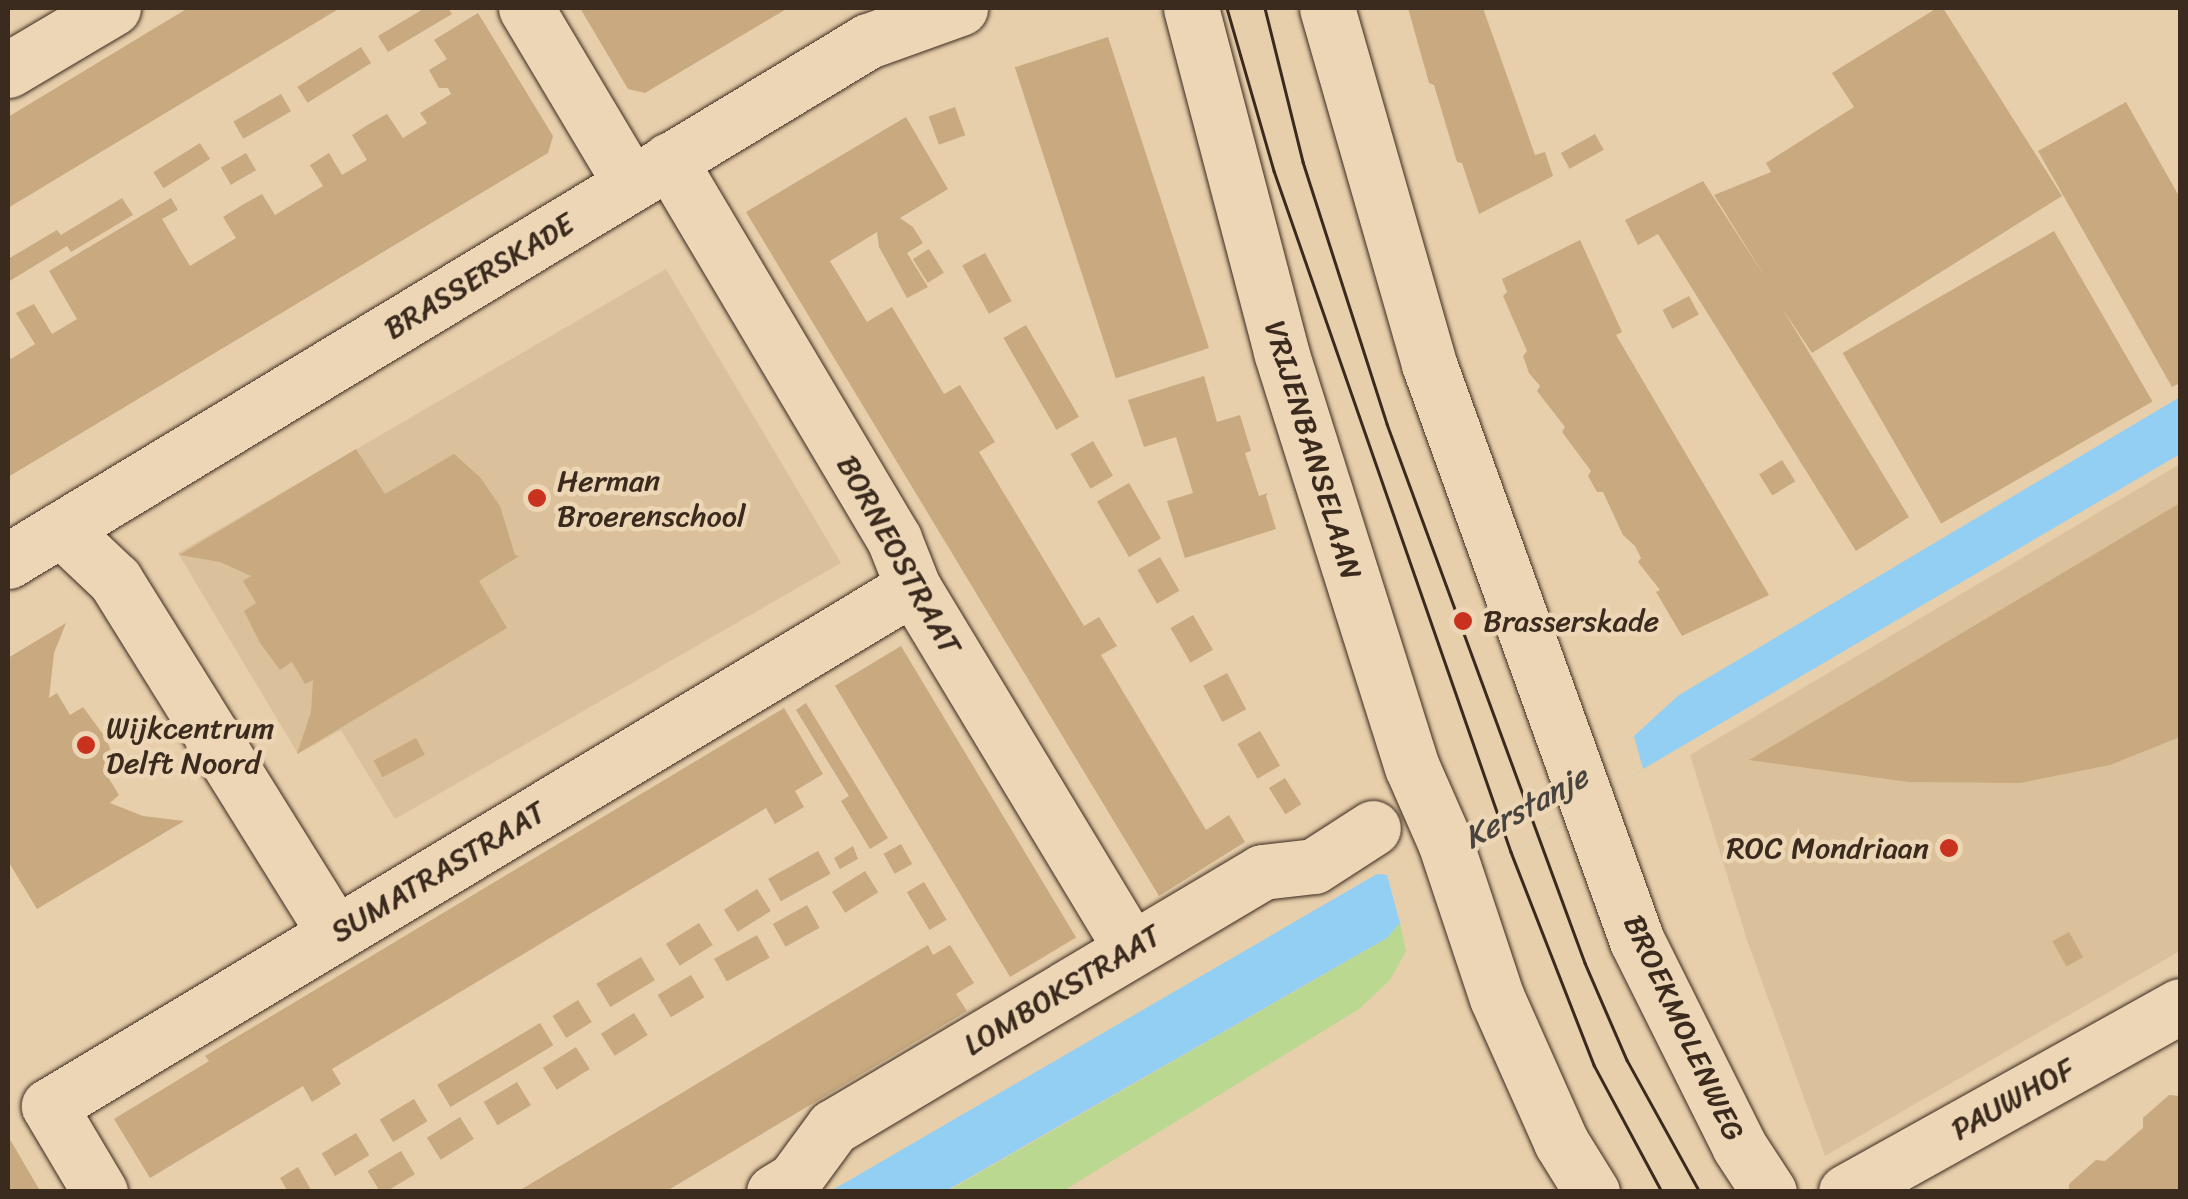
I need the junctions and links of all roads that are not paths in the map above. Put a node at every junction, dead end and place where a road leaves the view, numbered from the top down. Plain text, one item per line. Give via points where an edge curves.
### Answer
1 (113, 8) edge
2 (526, 8) edge
3 (960, 8) edge
4 (1191, 8) edge
5 (1326, 8) edge
6 (8, 70) edge
7 (650, 172) junction
8 (61, 529) junction
9 (8, 561) edge
10 (913, 587) junction
11 (1373, 828) dead end
12 (336, 934) junction
13 (1131, 949) junction
14 (2180, 1006) edge
15 (100, 1192) edge
16 (774, 1192) edge
17 (1592, 1192) edge
18 (1769, 1192) edge
19 (1846, 1192) edge

1 - 6 street
2 - 7 street, BORNEOSTRAAT
3 - 7 street, BRASSERSKADE via 868,41
4 - 17 street, VRIJENBANSELAAN via 1281,352 1412,766 1497,998 1561,1142
5 - 18 street, BROEKMOLENWEG via 1429,364 1645,958
7 - 8 street, BRASSERSKADE
7 - 10 street, BORNEOSTRAAT via 894,539
8 - 9 street, BRASSERSKADE
8 - 12 street via 115,580
10 - 12 street, SUMATRASTRAAT
10 - 13 street, BORNEOSTRAAT
11 - 13 street, LOMBOKSTRAAT via 1314,866 1262,872
12 - 15 street, SUMATRASTRAAT via 49,1106
13 - 16 street, LOMBOKSTRAAT via 834,1127 794,1180
14 - 19 street, PAUWHOF

